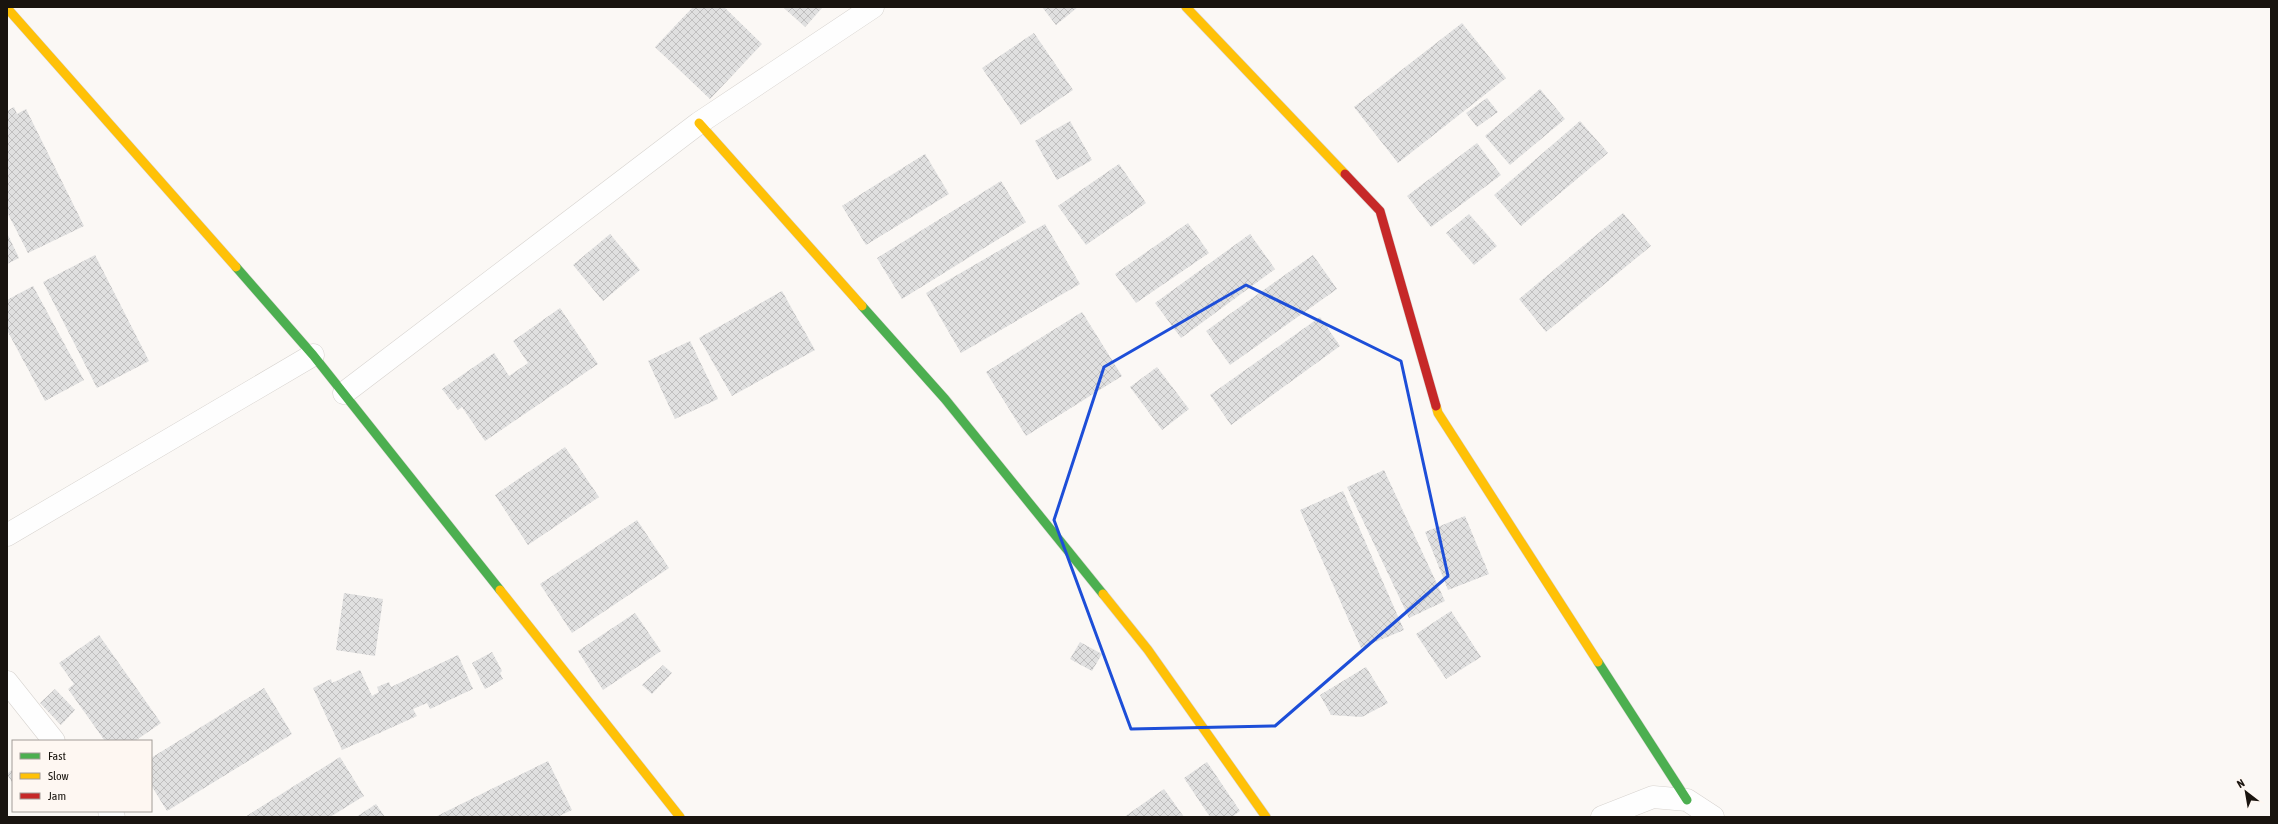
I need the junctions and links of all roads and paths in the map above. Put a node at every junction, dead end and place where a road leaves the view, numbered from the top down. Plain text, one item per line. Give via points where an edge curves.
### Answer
1 (873, 7) edge
2 (1186, 7) edge
3 (7, 8) edge
4 (699, 123) junction
5 (313, 355) junction
6 (344, 393) junction
7 (7, 535) edge
8 (7, 682) edge
9 (53, 740) edge
10 (1687, 800) junction
11 (680, 817) edge
12 (1266, 817) edge
13 (1602, 817) edge
14 (1713, 817) edge

1 - 4 street
2 - 10 street via 1380,211 1438,413
3 - 5 street
4 - 6 street
4 - 12 street via 950,405 1148,650
5 - 6 street
5 - 7 street
6 - 11 street
8 - 9 street
10 - 13 street via 1653,797
10 - 14 street

